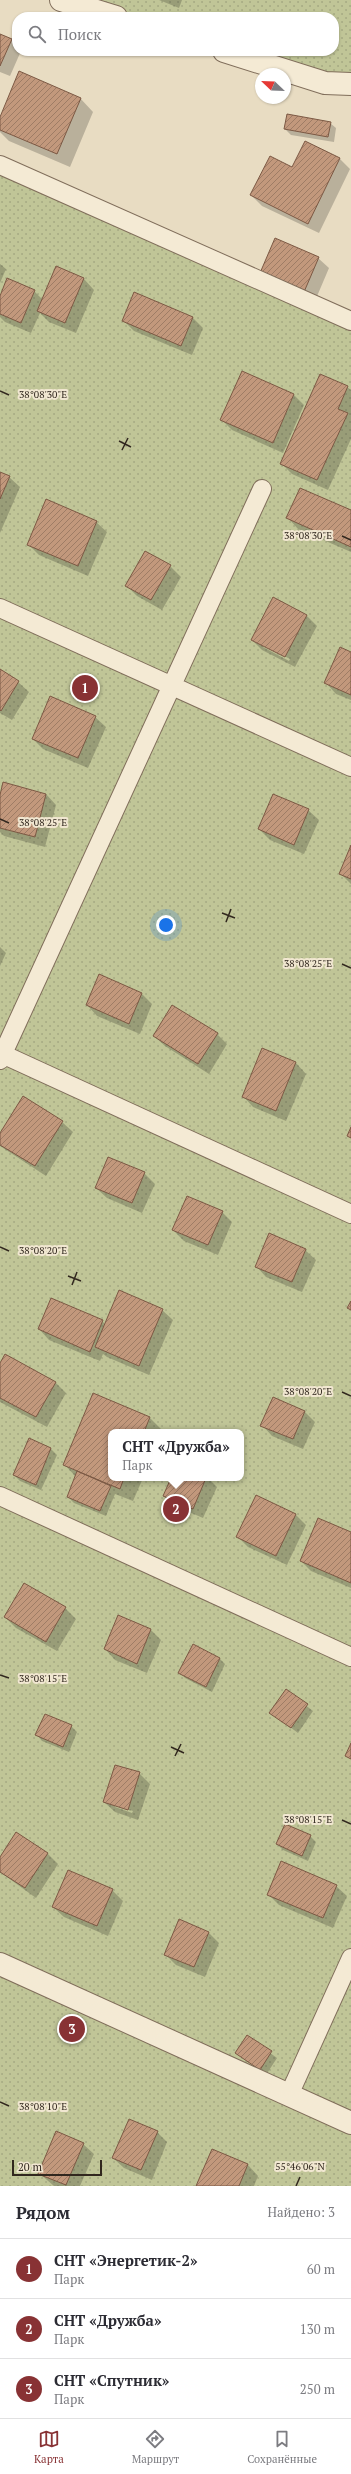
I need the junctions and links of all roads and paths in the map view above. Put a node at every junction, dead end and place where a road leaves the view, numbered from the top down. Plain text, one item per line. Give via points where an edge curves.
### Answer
1 (61, 0) edge
2 (100, 12) edge
3 (240, 56) edge
4 (351, 84) edge
5 (0, 165) edge
6 (351, 321) edge
7 (262, 489) dead end
8 (0, 608) edge
9 (172, 686) junction
10 (351, 767) edge
11 (1, 1056) edge
12 (351, 1214) edge
13 (0, 1496) edge
14 (351, 1657) edge
15 (351, 1958) edge
16 (0, 1964) edge
17 (289, 2095) junction
18 (351, 2123) edge

1 - 2 street
3 - 4 street via 325,83
5 - 6 lane
7 - 9 lane
8 - 9 lane
9 - 10 lane
9 - 11 lane
11 - 12 lane
13 - 14 lane
15 - 17 lane
16 - 17 street
17 - 18 street

